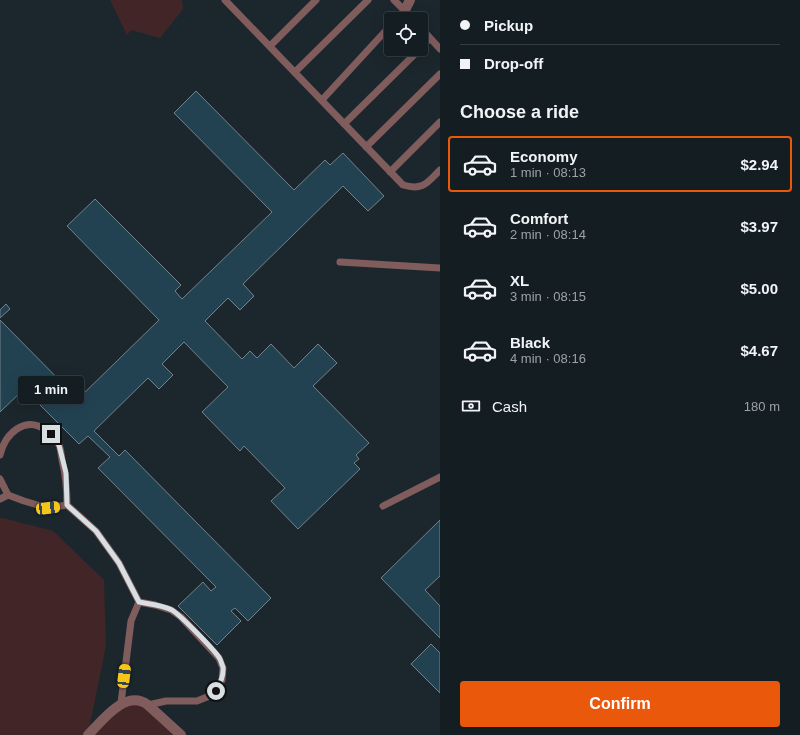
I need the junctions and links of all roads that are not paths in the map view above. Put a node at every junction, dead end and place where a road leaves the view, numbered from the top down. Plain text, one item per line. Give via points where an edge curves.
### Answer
1 (225, 0) edge
2 (316, 0) edge
3 (368, 0) edge
4 (394, 0) edge
5 (410, 0) edge
6 (405, 10) joint
7 (384, 33) edge
8 (430, 38) edge
9 (270, 46) junction
10 (440, 49) edge
11 (412, 56) edge
12 (295, 72) junction
13 (440, 74) edge
14 (322, 100) junction
15 (440, 122) edge
16 (344, 124) junction
17 (366, 147) junction
18 (440, 170) edge
19 (390, 172) junction
20 (340, 262) dead end
21 (440, 268) edge
22 (0, 455) edge
23 (440, 477) edge
24 (0, 479) edge
25 (8, 495) junction
26 (0, 499) edge
27 (67, 505) junction
28 (383, 506) dead end
29 (139, 602) junction
30 (121, 704) junction
31 (148, 705) junction
32 (88, 735) edge
33 (181, 735) edge

1 - 9 lane
2 - 9 lane
3 - 12 lane
4 - 6 lane
5 - 6 street
7 - 14 lane
8 - 10 lane
9 - 12 lane
11 - 16 lane
12 - 14 lane
13 - 17 lane
14 - 16 lane
15 - 19 lane
16 - 17 lane
17 - 19 lane
18 - 19 lane via 426,184 414,189 403,185
20 - 21 lane
22 - 27 lane via 10,434 18,428 29,424 42,427 59,445 66,473
23 - 28 lane
24 - 25 lane
25 - 26 lane
25 - 27 lane via 48,508
27 - 29 lane via 96,531 119,563
29 - 30 lane via 131,621
29 - 31 lane via 171,610 181,617 219,658 223,668 222,680 216,691 207,697 197,701 166,701
30 - 31 street via 135,700 144,701
30 - 32 street
31 - 33 street

